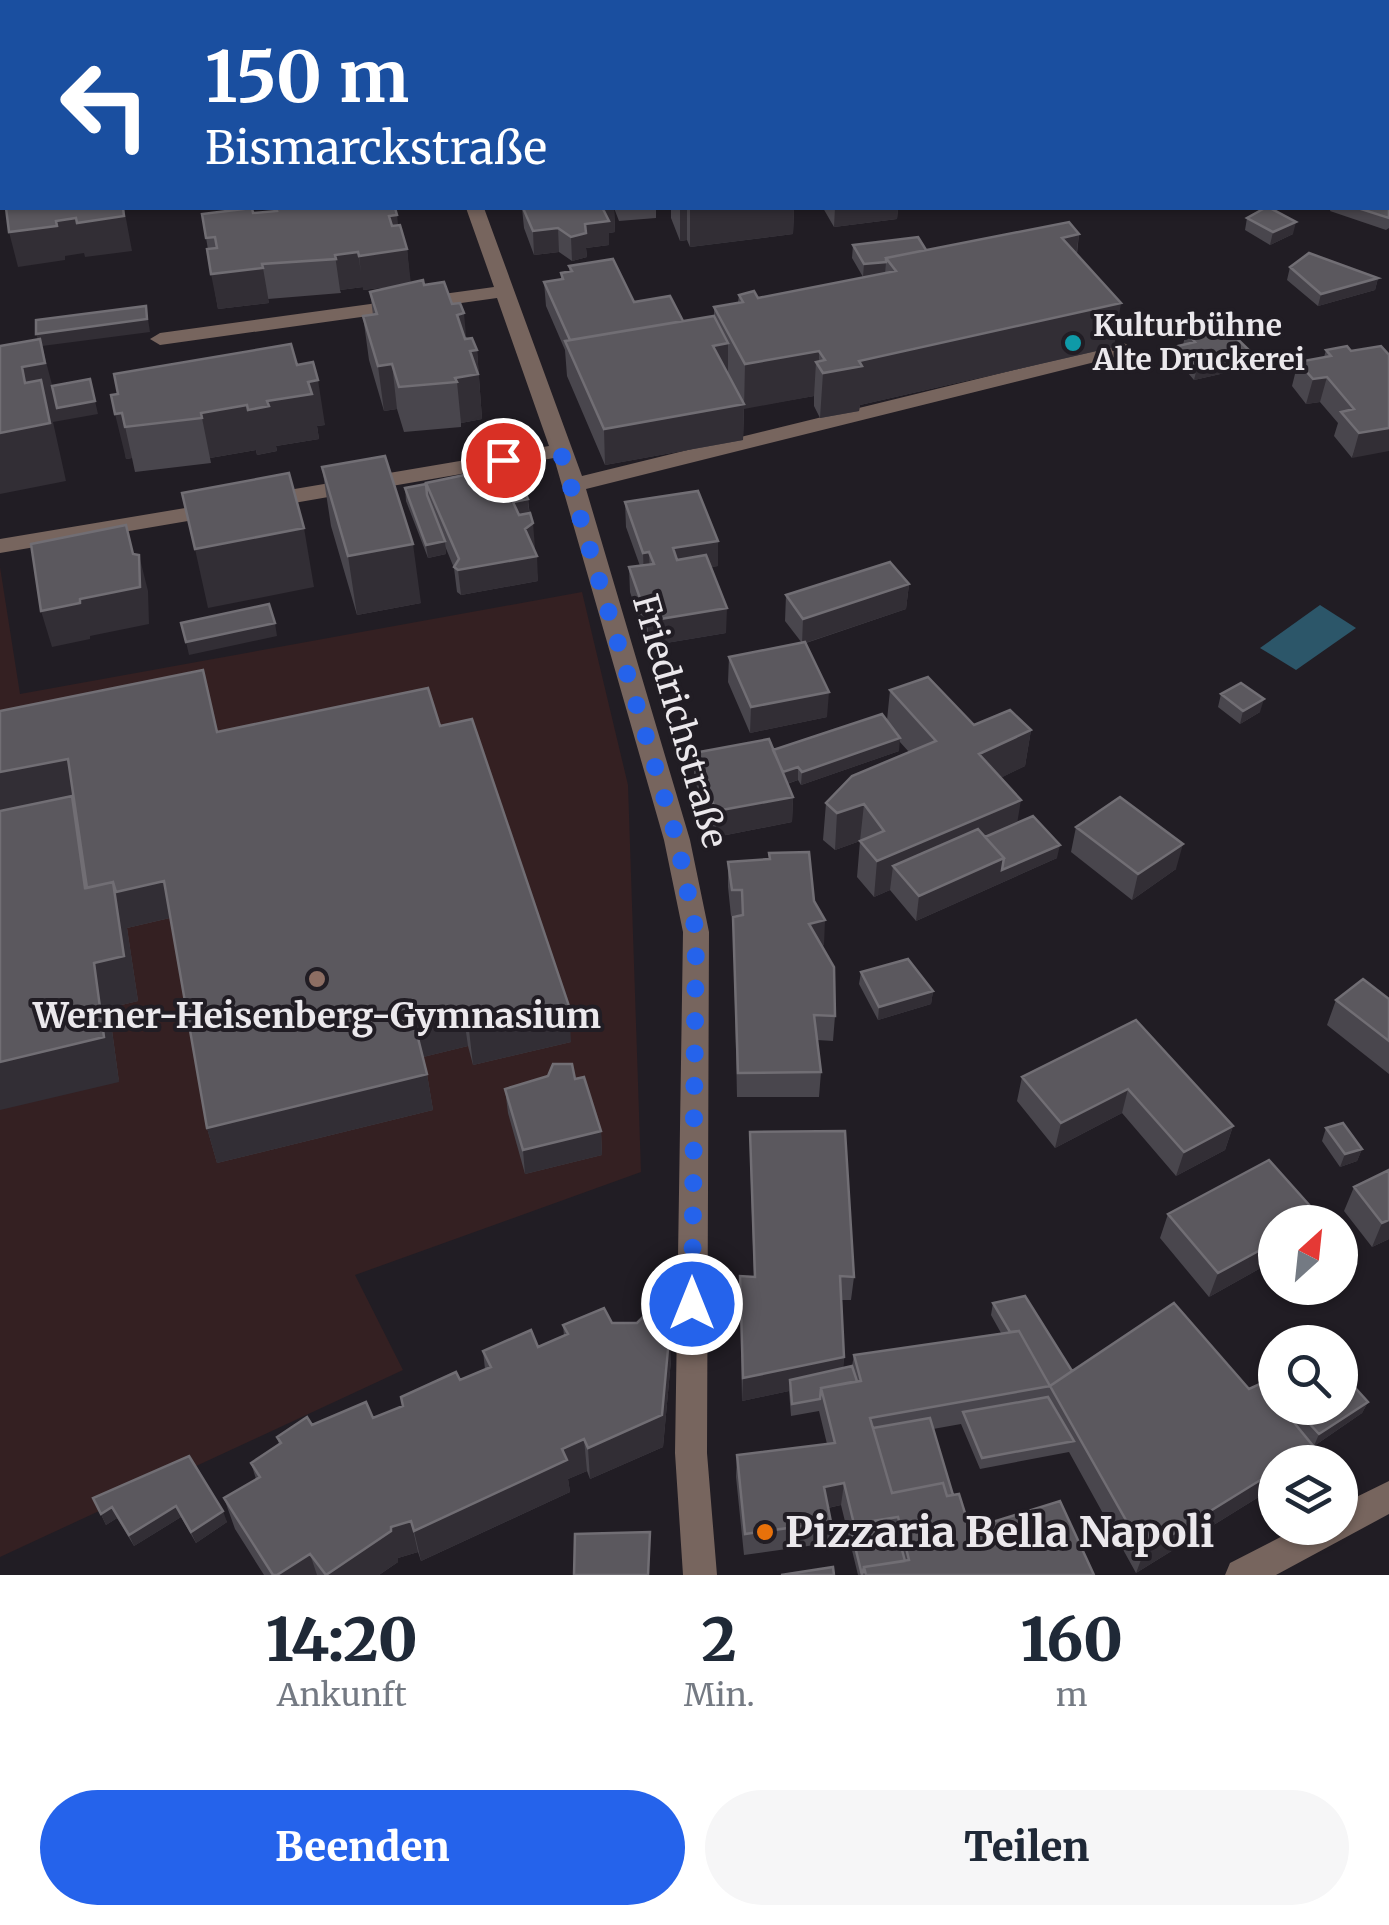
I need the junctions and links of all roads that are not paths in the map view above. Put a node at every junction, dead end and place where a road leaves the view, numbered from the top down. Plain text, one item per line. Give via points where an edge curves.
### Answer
1 (476, 210) edge
2 (506, 290) junction
3 (160, 338) dead end
4 (1124, 349) edge
5 (560, 450) junction
6 (574, 485) junction
7 (0, 546) edge
8 (1389, 1497) edge
9 (1358, 1513) edge
10 (1299, 1545) edge
11 (700, 1575) edge
12 (1242, 1575) edge

1 - 2 street, Friedrichstraße
2 - 3 street
2 - 5 street, Friedrichstraße
4 - 6 street
5 - 6 street, Friedrichstraße
5 - 7 street
6 - 11 street, Friedrichstraße via 677,840 696,932 691,1454
8 - 9 street
10 - 12 street

